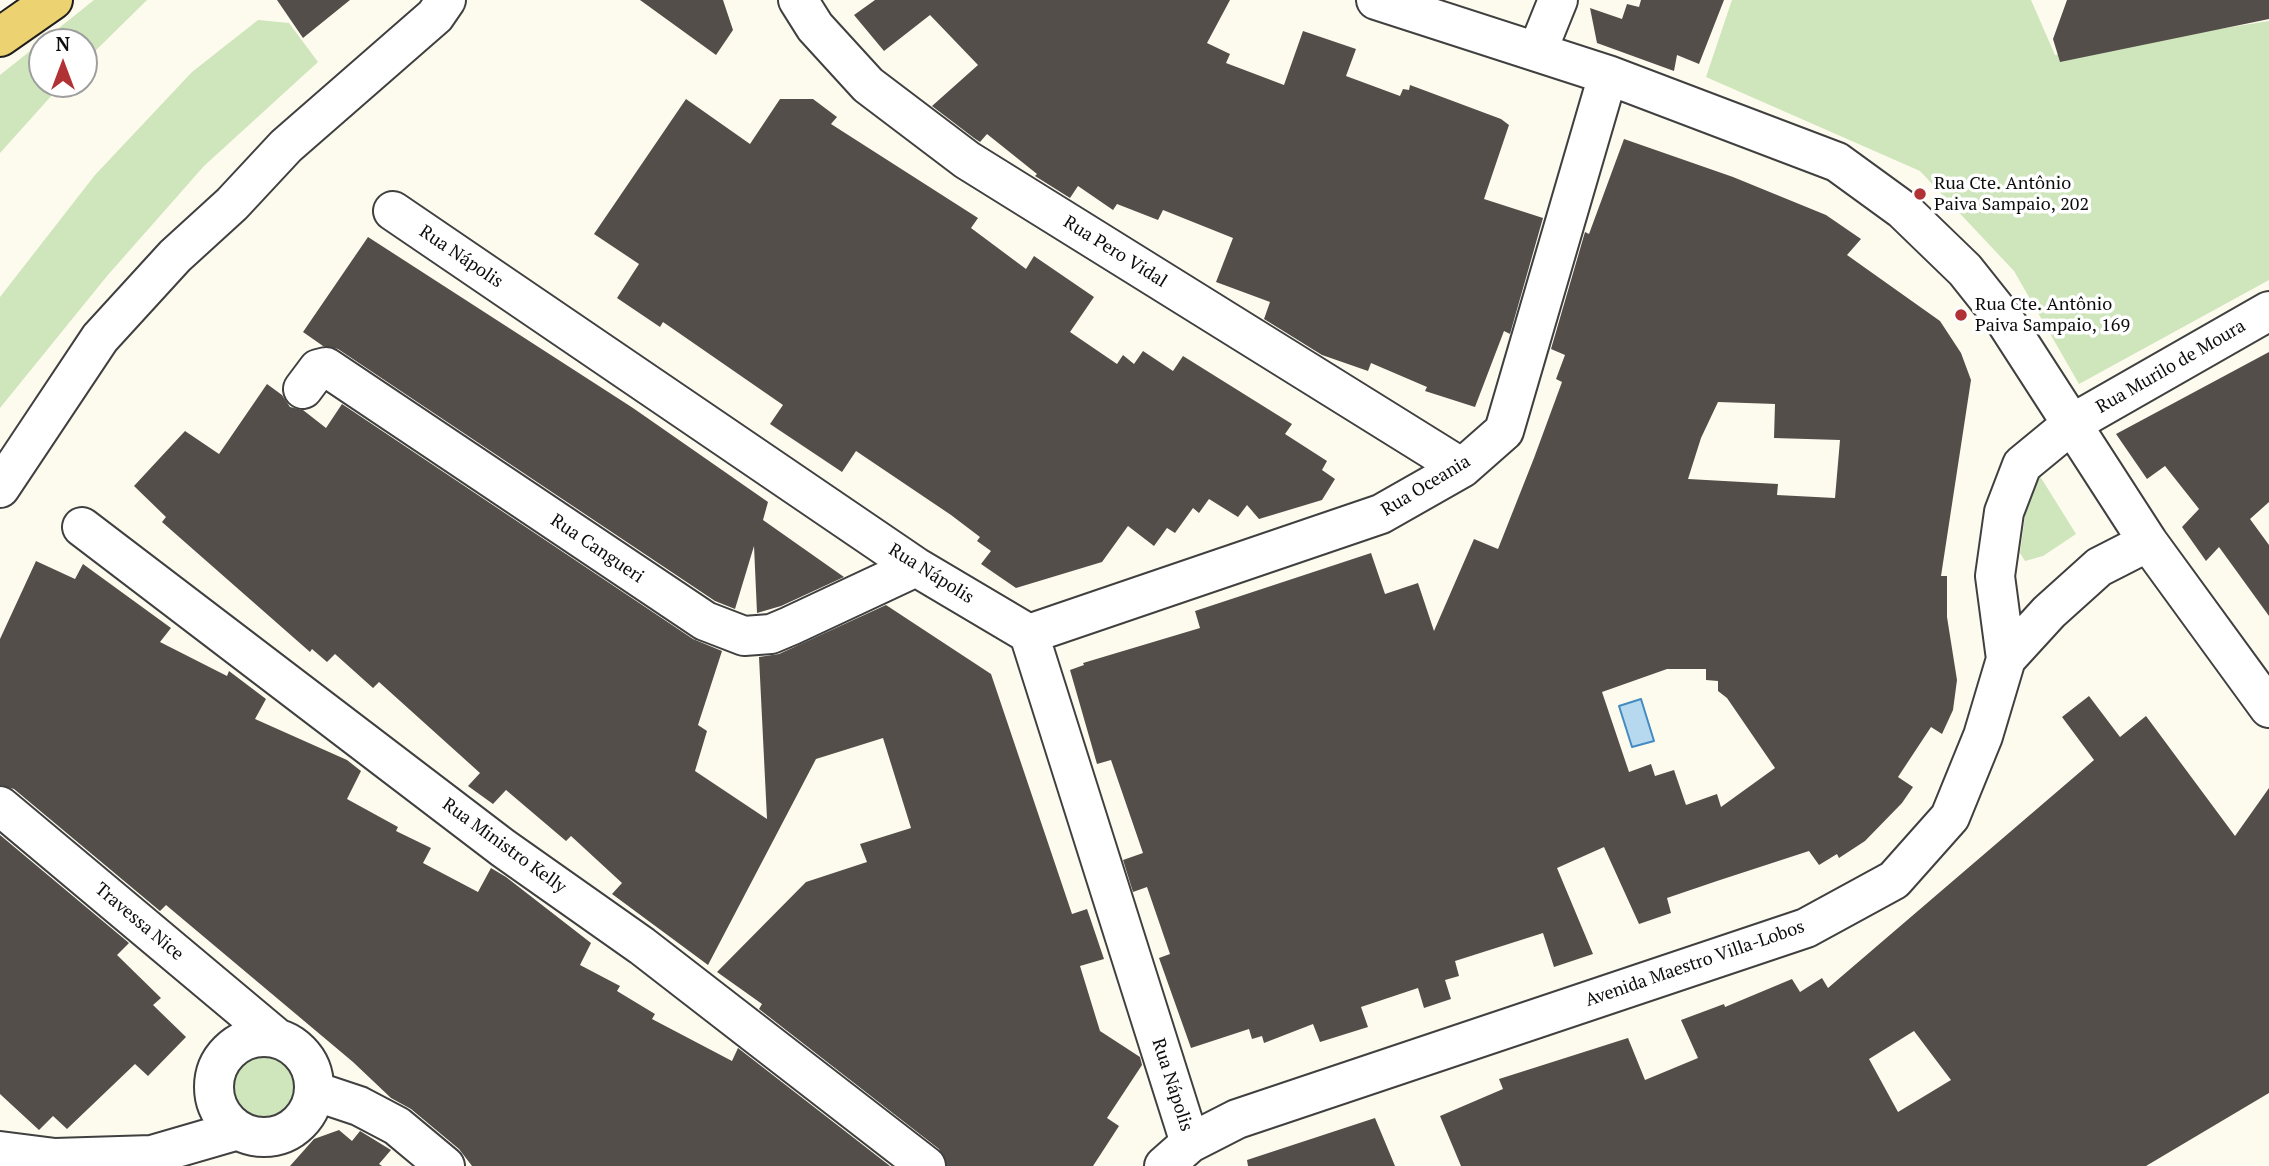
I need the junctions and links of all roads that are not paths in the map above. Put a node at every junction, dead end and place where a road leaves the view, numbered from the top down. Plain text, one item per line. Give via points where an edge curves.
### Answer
1 (53, 0) edge
2 (446, 0) edge
3 (799, 0) edge
4 (1376, 0) edge
5 (1558, 0) edge
6 (0, 37) edge
7 (1537, 52) junction
8 (1608, 75) junction
9 (393, 211) dead end
10 (2269, 310) edge
11 (303, 389) dead end
12 (2073, 423) junction
13 (1462, 468) junction
14 (0, 488) edge
15 (82, 527) dead end
16 (2148, 542) junction
17 (916, 567) junction
18 (1029, 634) junction
19 (2006, 659) junction
20 (2269, 708) edge
21 (0, 806) edge
22 (278, 1039) junction
23 (314, 1091) junction
24 (238, 1130) junction
25 (0, 1151) edge
26 (1177, 1155) edge
27 (445, 1166) edge
28 (926, 1166) edge

1 - 6 main road
2 - 14 street via 435,16 286,146 232,204 174,256 109,328
3 - 13 street, Rua Pero Vidal via 815,27 868,85 967,160
4 - 7 street
5 - 7 street
7 - 8 street
8 - 12 street via 1837,162 1903,211 1965,270 2004,319
8 - 13 street, Rua Oceania via 1504,431
9 - 17 street, Rua Nápolis
10 - 12 street, Rua Murilo de Moura
11 - 17 street, Rua Cangueri via 318,369 326,367 705,621 744,636 771,634
12 - 16 street
12 - 19 street, Rua Murilo de Moura via 2022,465 2004,512 1995,576
13 - 18 street, Rua Oceania via 1381,514
15 - 28 street, Rua Ministro Kelly via 503,848 642,946
16 - 19 street, Avenida Maestro Villa-Lobos via 2099,567
16 - 20 street
17 - 18 street, Rua Nápolis
18 - 26 street, Rua Nápolis
19 - 26 street, Avenida Maestro Villa-Lobos via 1983,736 1950,817 1894,880 1806,928 1237,1119
21 - 22 street, Travessa Nice
22 - 23 street via 305,1058 313,1074
22 - 24 street via 262,1036 247,1040 221,1059 213,1091 217,1106
23 - 24 street via 301,1121 288,1131 271,1137
23 - 27 street via 359,1106 397,1126
24 - 25 street via 152,1155 55,1158

